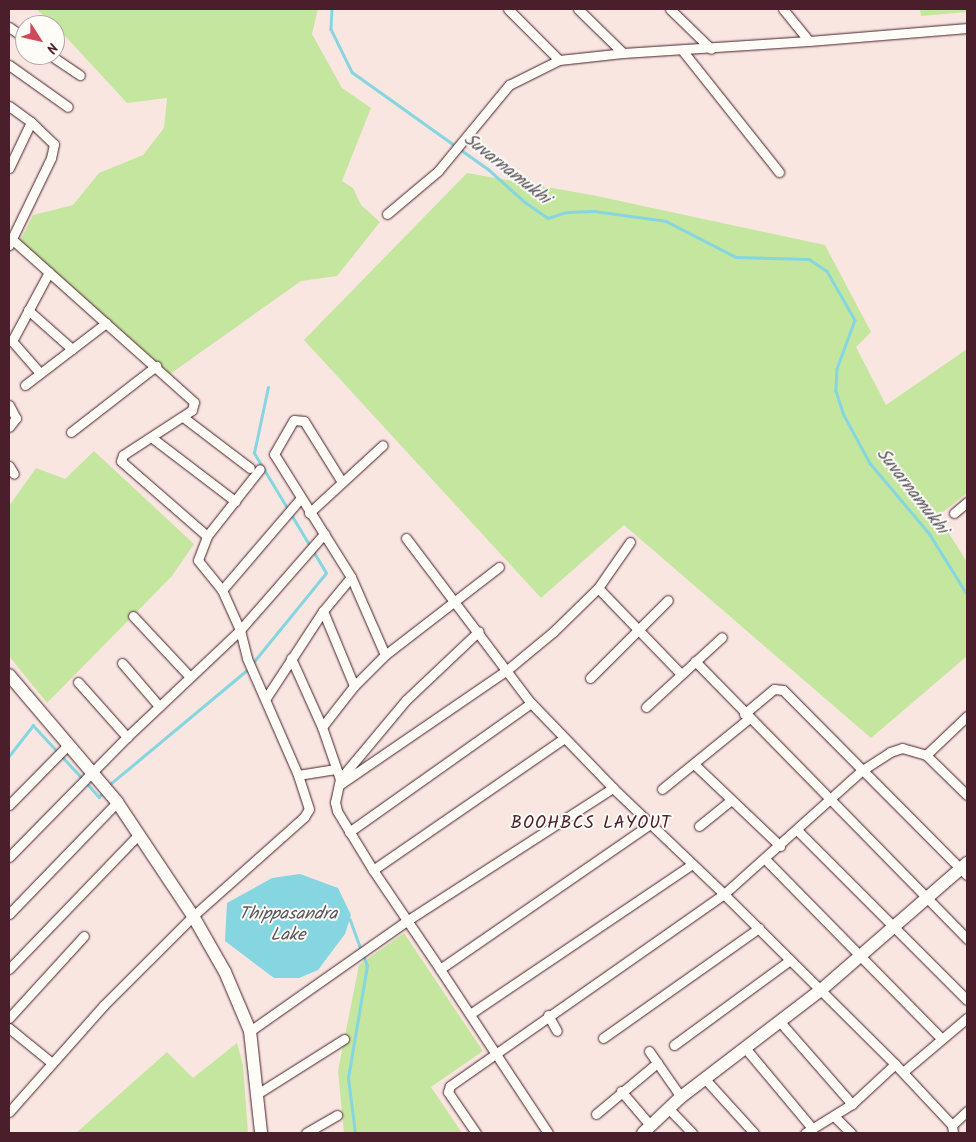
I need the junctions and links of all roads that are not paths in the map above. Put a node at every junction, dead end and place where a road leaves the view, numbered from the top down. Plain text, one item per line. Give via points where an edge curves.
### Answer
1 (508, 9) edge
2 (578, 9) edge
3 (670, 9) edge
4 (783, 9) edge
5 (967, 28) edge
6 (809, 41) junction
7 (711, 49) junction
8 (682, 50) junction
9 (623, 53) junction
10 (559, 60) junction
11 (9, 65) edge
12 (65, 65) edge
13 (80, 75) dead end
14 (9, 106) edge
15 (68, 107) dead end
16 (31, 122) junction
17 (9, 168) edge
18 (778, 172) dead end
19 (387, 214) dead end
20 (10, 242) edge
21 (49, 272) junction
22 (28, 310) junction
23 (106, 322) junction
24 (72, 349) junction
25 (156, 366) junction
26 (40, 373) junction
27 (25, 385) dead end
28 (9, 405) edge
29 (183, 417) junction
30 (9, 427) edge
31 (71, 432) dead end
32 (151, 437) junction
33 (383, 445) dead end
34 (9, 466) edge
35 (14, 474) dead end
36 (342, 482) junction
37 (300, 499) junction
38 (235, 500) junction
39 (967, 502) edge
40 (309, 512) junction
41 (954, 513) dead end
42 (324, 534) junction
43 (207, 536) junction
44 (406, 538) dead end
45 (630, 542) dead end
46 (499, 567) dead end
47 (351, 577) junction
48 (598, 588) junction
49 (222, 590) junction
50 (668, 600) dead end
51 (452, 602) junction
52 (323, 610) junction
53 (133, 616) dead end
54 (240, 630) junction
55 (639, 630) junction
56 (480, 631) junction
57 (722, 637) dead end
58 (385, 655) junction
59 (291, 658) junction
60 (695, 661) junction
61 (122, 663) dead end
62 (507, 670) junction
63 (682, 674) junction
64 (9, 675) edge
65 (190, 677) junction
66 (590, 678) dead end
67 (78, 682) dead end
68 (354, 686) junction
69 (264, 694) junction
70 (531, 703) junction
71 (159, 706) junction
72 (646, 707) dead end
73 (746, 716) junction
74 (967, 716) edge
75 (322, 727) junction
76 (127, 737) junction
77 (564, 738) junction
78 (68, 745) junction
79 (926, 755) junction
80 (694, 764) junction
81 (336, 769) junction
82 (861, 771) junction
83 (93, 772) junction
84 (298, 775) junction
85 (340, 782) junction
86 (613, 788) junction
87 (662, 789) dead end
88 (111, 795) junction
89 (967, 795) edge
90 (731, 800) junction
91 (830, 801) junction
92 (9, 805) edge
93 (650, 824) junction
94 (699, 826) dead end
95 (798, 830) junction
96 (349, 832) junction
97 (140, 834) junction
98 (780, 846) junction
99 (9, 857) edge
100 (765, 859) junction
101 (692, 864) junction
102 (965, 869) edge
103 (373, 870) junction
104 (724, 894) junction
105 (926, 898) junction
106 (9, 914) edge
107 (193, 916) junction
108 (408, 920) junction
109 (891, 927) junction
110 (759, 928) junction
111 (84, 936) dead end
112 (967, 940) edge
113 (862, 954) junction
114 (790, 960) junction
115 (9, 969) edge
116 (440, 969) junction
117 (821, 990) junction
118 (967, 1000) edge
119 (470, 1014) junction
120 (548, 1015) junction
121 (9, 1018) edge
122 (967, 1018) edge
123 (781, 1023) junction
124 (9, 1028) edge
125 (250, 1031) junction
126 (558, 1031) dead end
127 (603, 1038) dead end
128 (344, 1039) dead end
129 (942, 1039) junction
130 (674, 1045) dead end
131 (746, 1049) junction
132 (649, 1051) dead end
133 (494, 1052) junction
134 (52, 1063) junction
135 (657, 1063) junction
136 (895, 1064) junction
137 (903, 1072) junction
138 (705, 1079) junction
139 (621, 1091) junction
140 (257, 1094) junction
141 (681, 1097) junction
142 (852, 1104) junction
143 (668, 1108) junction
144 (967, 1111) edge
145 (9, 1112) edge
146 (596, 1114) dead end
147 (337, 1115) dead end
148 (835, 1117) junction
149 (647, 1129) edge
150 (952, 1129) edge
151 (809, 1131) edge
152 (261, 1133) edge
153 (306, 1133) edge
154 (476, 1133) edge
155 (548, 1133) edge
156 (692, 1133) edge
157 (754, 1133) edge
158 (851, 1133) edge

1 - 10 street
2 - 9 street
3 - 7 street
4 - 6 street
5 - 6 street
6 - 7 street
7 - 8 street
8 - 9 street
8 - 18 street
9 - 10 street
10 - 19 street via 509,85 438,171
11 - 15 street
12 - 13 street
14 - 16 street
16 - 17 street
16 - 20 street via 53,140 54,148
20 - 21 street
21 - 22 street
21 - 23 street
22 - 24 street
22 - 26 street via 12,341
23 - 24 street
23 - 25 street
24 - 26 street
25 - 29 street via 194,402 192,410
25 - 31 street
26 - 27 street
28 - 30 street via 16,418
29 - 32 street
29 - 38 street via 255,469
32 - 38 street
32 - 43 street via 123,455 121,461
33 - 36 street
34 - 35 street
36 - 37 street via 304,422 294,420 274,454
36 - 40 street
37 - 40 street
37 - 49 street
38 - 43 street
39 - 41 street
40 - 42 street
42 - 47 street
42 - 54 street
43 - 49 street via 198,560
44 - 51 street
45 - 48 street
46 - 51 street
47 - 52 street
47 - 58 street
48 - 55 street
48 - 62 street via 553,632
49 - 54 street
50 - 55 street
51 - 56 street via 457,603
51 - 58 street
52 - 59 street
52 - 68 street
53 - 65 street
54 - 65 street
54 - 69 street via 247,658
55 - 63 street
55 - 66 street
56 - 62 street
56 - 85 street via 406,700
57 - 60 street
58 - 68 street
59 - 69 street
59 - 75 street
60 - 63 street
60 - 73 street
61 - 71 street
62 - 70 street
62 - 85 street
63 - 72 street
64 - 78 main road
65 - 71 street
67 - 76 street
68 - 75 street
69 - 84 street
70 - 77 street
70 - 96 street
71 - 76 street
73 - 80 street
73 - 82 street via 774,689 783,690
73 - 91 street
74 - 79 street
75 - 81 street
76 - 83 street
77 - 86 street
77 - 103 street
78 - 83 main road
78 - 92 street
79 - 82 street via 902,748
79 - 89 street
80 - 87 street
80 - 90 street
81 - 84 street
81 - 85 street
82 - 91 street
82 - 102 street
83 - 88 main road
83 - 99 street
84 - 107 street via 309,809 307,814
85 - 96 street via 335,802
86 - 93 street
86 - 108 street
88 - 97 main road
88 - 106 street
90 - 94 street
90 - 98 street
91 - 95 street
91 - 105 street
93 - 101 street
93 - 116 street
95 - 98 street
95 - 109 street
96 - 103 street
97 - 107 main road
97 - 115 street
98 - 100 street
100 - 104 street
100 - 113 street
101 - 104 street
101 - 119 street
102 - 105 main road
103 - 108 street
104 - 110 street
104 - 120 street
105 - 109 main road
105 - 112 street
107 - 125 main road via 229,981
107 - 134 street via 104,1005
108 - 116 street
108 - 125 street
109 - 113 main road
109 - 118 street
110 - 114 street
110 - 127 street
111 - 121 street
113 - 117 main road
113 - 129 street
114 - 117 street
114 - 130 street
116 - 119 street
117 - 123 main road
117 - 136 street
119 - 133 street
120 - 126 street
120 - 133 street
122 - 129 street
123 - 131 main road
123 - 142 street
124 - 134 street
125 - 140 main road
128 - 140 street
129 - 137 street
131 - 138 main road
131 - 151 street
132 - 135 street
133 - 154 street via 448,1089
133 - 155 street
134 - 145 street
135 - 139 street
135 - 141 street
136 - 137 street
136 - 142 street
137 - 150 street
138 - 141 main road
138 - 157 street
139 - 146 street
139 - 149 street
140 - 152 main road
141 - 143 main road
142 - 148 street
143 - 149 main road
143 - 156 street
144 - 150 street
147 - 153 street
148 - 151 street
148 - 158 street

